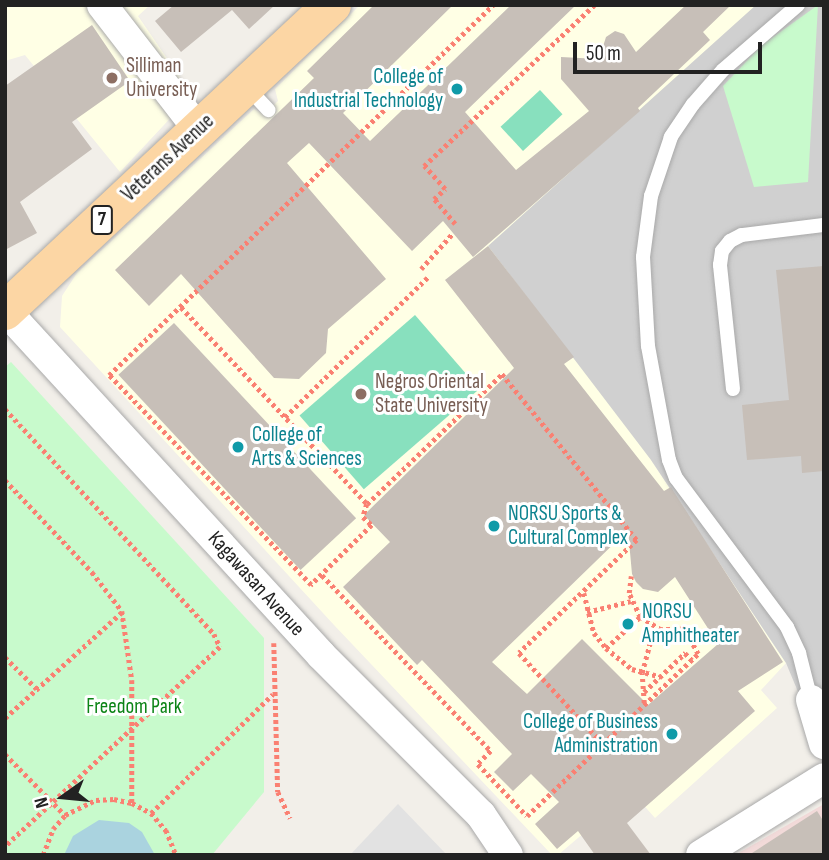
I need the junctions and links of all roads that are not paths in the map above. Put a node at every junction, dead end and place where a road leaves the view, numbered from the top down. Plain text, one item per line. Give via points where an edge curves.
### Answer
1 (102, 5) edge
2 (332, 5) edge
3 (798, 5) edge
4 (198, 128) junction
5 (824, 225) edge
6 (6, 311) edge
7 (733, 388) dead end
8 (811, 700) joint
9 (824, 744) edge
10 (824, 778) edge
11 (508, 855) edge
12 (701, 855) edge

1 - 4 street
2 - 4 main road, Veterans Avenue / 7 via 257,98
3 - 8 lane via 723,70 671,136 650,196 643,257 648,346 669,460 676,478 787,627
4 - 6 main road, Veterans Avenue / 7
5 - 7 lane via 742,235 722,251
6 - 11 street, Kagawasan Avenue via 321,655 481,815
8 - 9 street
10 - 12 street

